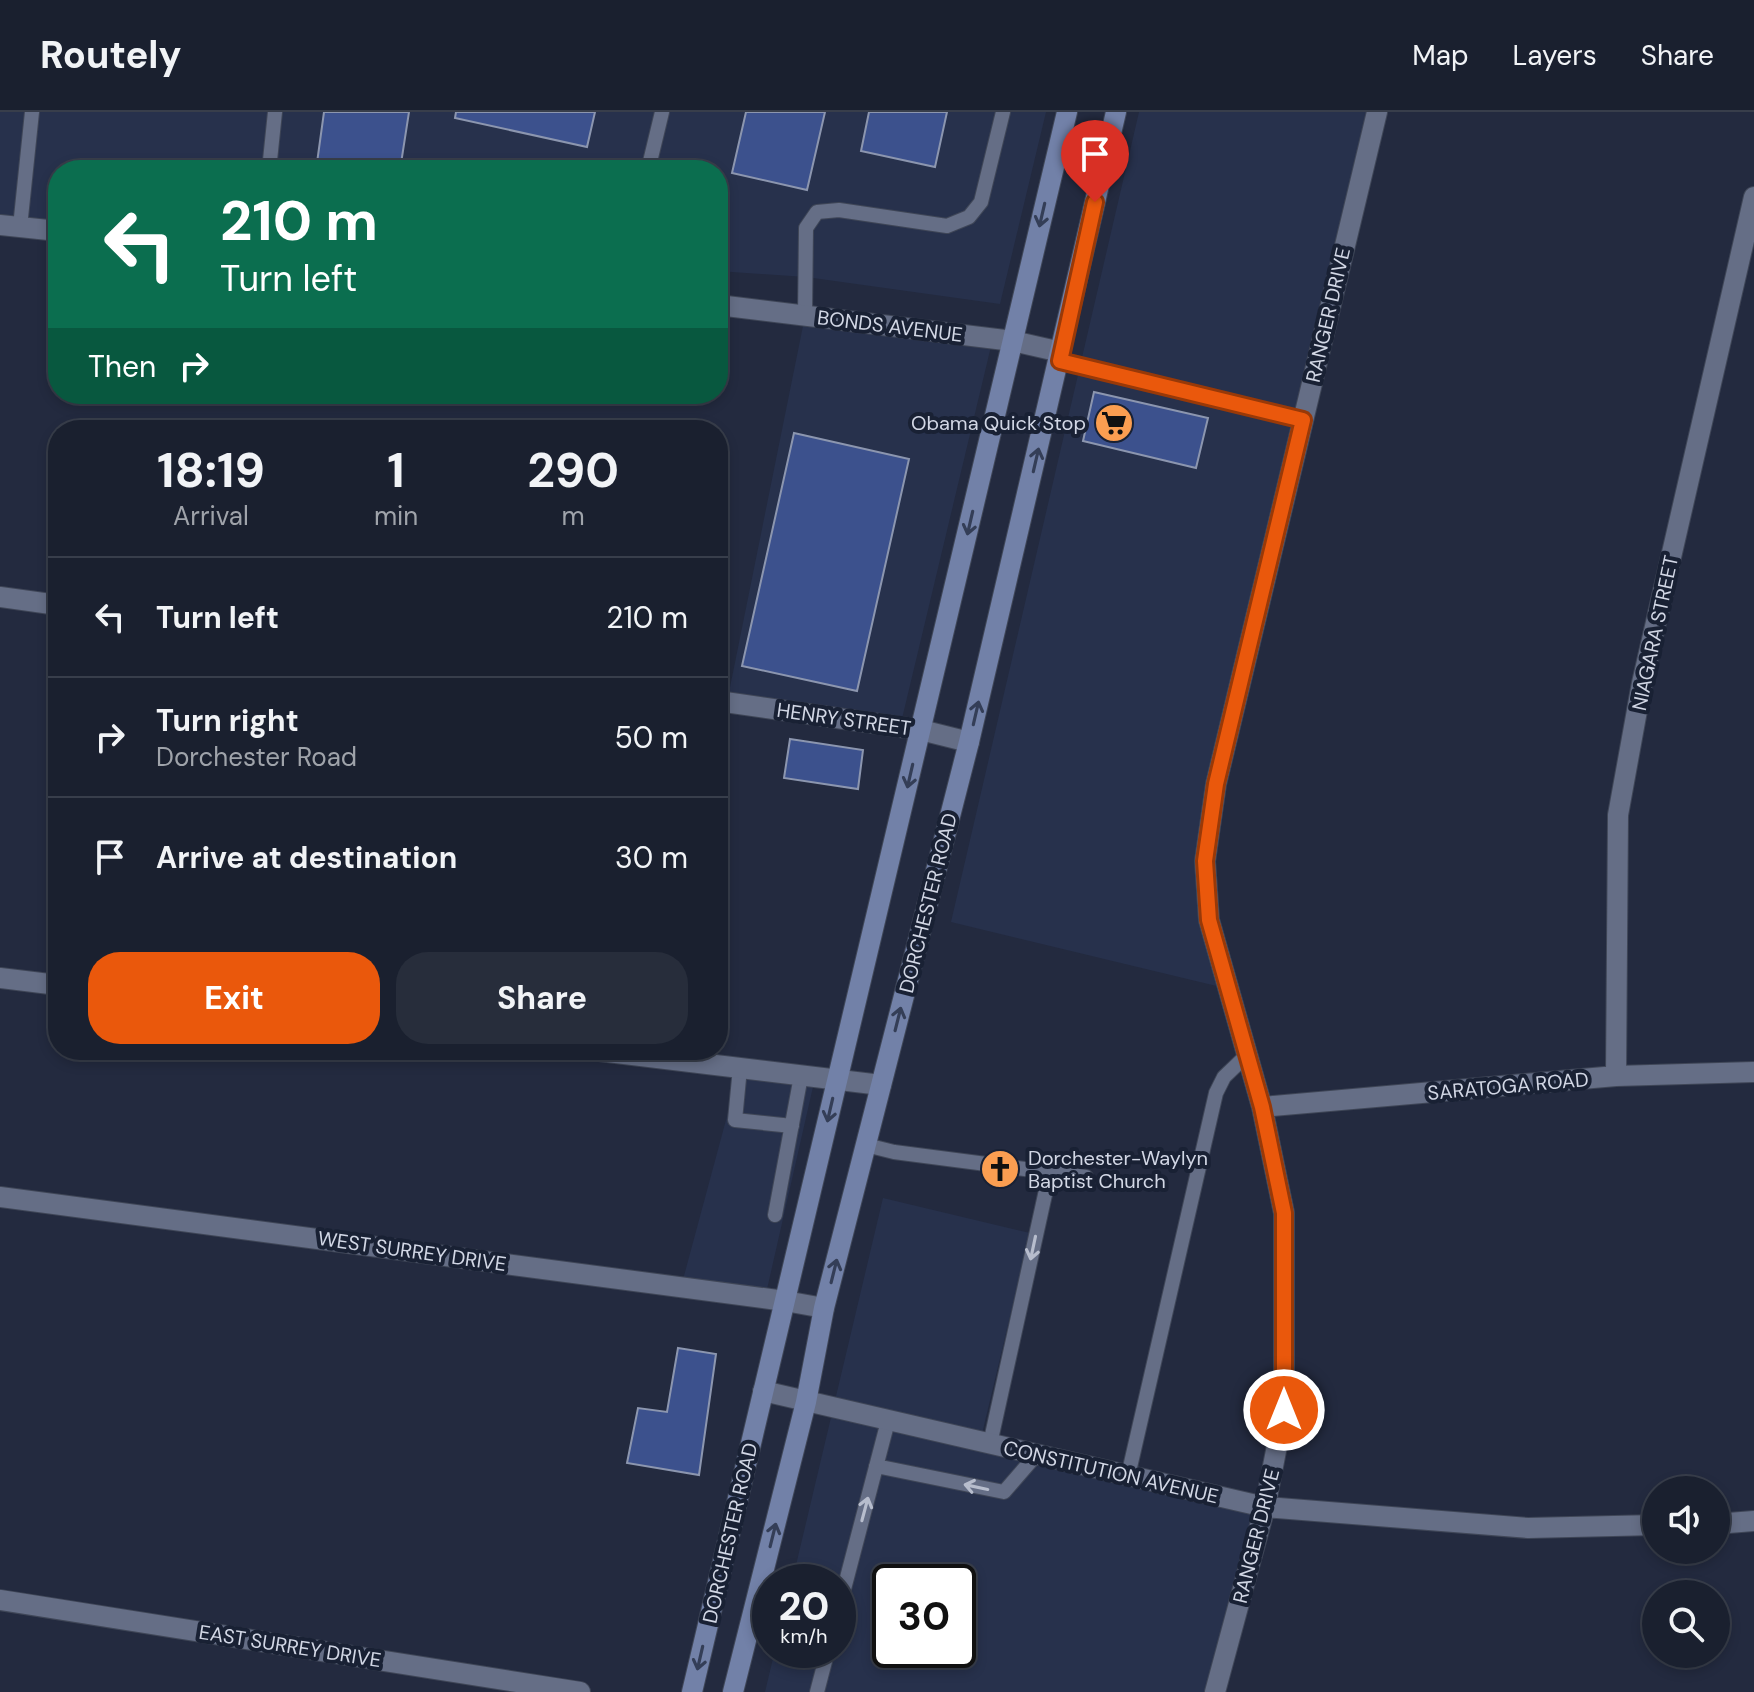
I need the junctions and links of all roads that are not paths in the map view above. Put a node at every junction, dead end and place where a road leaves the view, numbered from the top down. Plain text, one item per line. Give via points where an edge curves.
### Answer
1 (32, 112) edge
2 (275, 112) edge
3 (662, 112) edge
4 (1003, 112) edge
5 (1067, 112) edge
6 (1116, 112) edge
7 (1377, 112) edge
8 (270, 160) edge
9 (650, 160) edge
10 (1754, 197) edge
11 (10, 226) edge
12 (48, 230) edge
13 (728, 306) edge
14 (805, 316) junction
15 (1013, 341) junction
16 (1060, 357) junction
17 (1303, 420) junction
18 (0, 597) edge
19 (48, 604) edge
20 (728, 702) edge
21 (921, 730) junction
22 (969, 742) junction
23 (0, 978) edge
24 (48, 984) edge
25 (1247, 1055) junction
26 (674, 1060) edge
27 (740, 1068) junction
28 (1754, 1072) edge
29 (801, 1076) junction
30 (1616, 1076) junction
31 (837, 1080) junction
32 (881, 1085) junction
33 (1262, 1107) junction
34 (792, 1126) junction
35 (866, 1145) junction
36 (1050, 1172) junction
37 (1086, 1177) dead end
38 (0, 1197) edge
39 (775, 1215) dead end
40 (785, 1301) junction
41 (824, 1308) junction
42 (763, 1391) junction
43 (806, 1402) junction
44 (888, 1421) junction
45 (990, 1444) junction
46 (1037, 1454) junction
47 (876, 1466) junction
48 (1128, 1476) junction
49 (1265, 1507) junction
50 (1754, 1521) edge
51 (1730, 1523) edge
52 (1642, 1525) edge
53 (850, 1564) edge
54 (0, 1600) edge
55 (823, 1668) edge
56 (580, 1692) edge
57 (692, 1692) edge
58 (733, 1692) edge
59 (817, 1692) edge
60 (1215, 1692) edge

1 - 11 lane
2 - 8 lane
3 - 9 lane
4 - 14 lane via 981,202 969,217 947,226 839,210 817,212 806,228
5 -> 15 main road, DORCHESTER ROAD
6 - 16 main road, DORCHESTER ROAD
7 - 17 street, RANGER DRIVE
10 - 30 street, NIAGARA STREET via 1642,683 1618,815
11 - 12 street
13 - 14 street, BONDS AVENUE
14 - 15 street, BONDS AVENUE
15 - 16 street, BONDS AVENUE
15 -> 21 main road, DORCHESTER ROAD
16 - 17 lane
22 -> 16 main road, DORCHESTER ROAD
17 - 25 street, RANGER DRIVE via 1216,784 1205,861 1209,920
18 - 19 street
20 - 21 street, HENRY STREET
21 - 22 street, HENRY STREET
21 -> 31 main road, DORCHESTER ROAD
32 -> 22 main road, DORCHESTER ROAD
23 - 24 street
25 - 33 street, RANGER DRIVE
25 - 48 lane via 1216,1093
26 - 27 street
27 - 29 street
27 - 34 lane via 735,1120
28 - 30 street, SARATOGA ROAD
29 - 31 street
29 - 34 lane
30 - 33 street, SARATOGA ROAD
31 - 32 street
31 -> 40 main road, DORCHESTER ROAD
32 - 35 main road, DORCHESTER ROAD
33 - 49 street, RANGER DRIVE via 1284,1213 1284,1410
34 - 39 lane
35 - 36 lane
41 -> 35 main road, DORCHESTER ROAD
36 - 37 lane
36 -> 45 lane
38 - 40 street, WEST SURREY DRIVE
40 - 41 street, WEST SURREY DRIVE
40 - 42 main road, DORCHESTER ROAD
41 - 43 main road, DORCHESTER ROAD
42 - 43 street, CONSTITUTION AVENUE
42 -> 57 main road, DORCHESTER ROAD
43 - 44 street, CONSTITUTION AVENUE
58 -> 43 main road, DORCHESTER ROAD
44 - 45 street, CONSTITUTION AVENUE
44 - 47 lane
45 - 46 street, CONSTITUTION AVENUE
46 -> 47 lane via 1004,1492
46 - 48 street, CONSTITUTION AVENUE
53 -> 47 lane
48 - 49 street, CONSTITUTION AVENUE
49 - 52 street, CONSTITUTION AVENUE via 1528,1528
49 - 60 street, RANGER DRIVE
50 - 51 street
54 - 56 street, EAST SURREY DRIVE
55 - 59 lane

